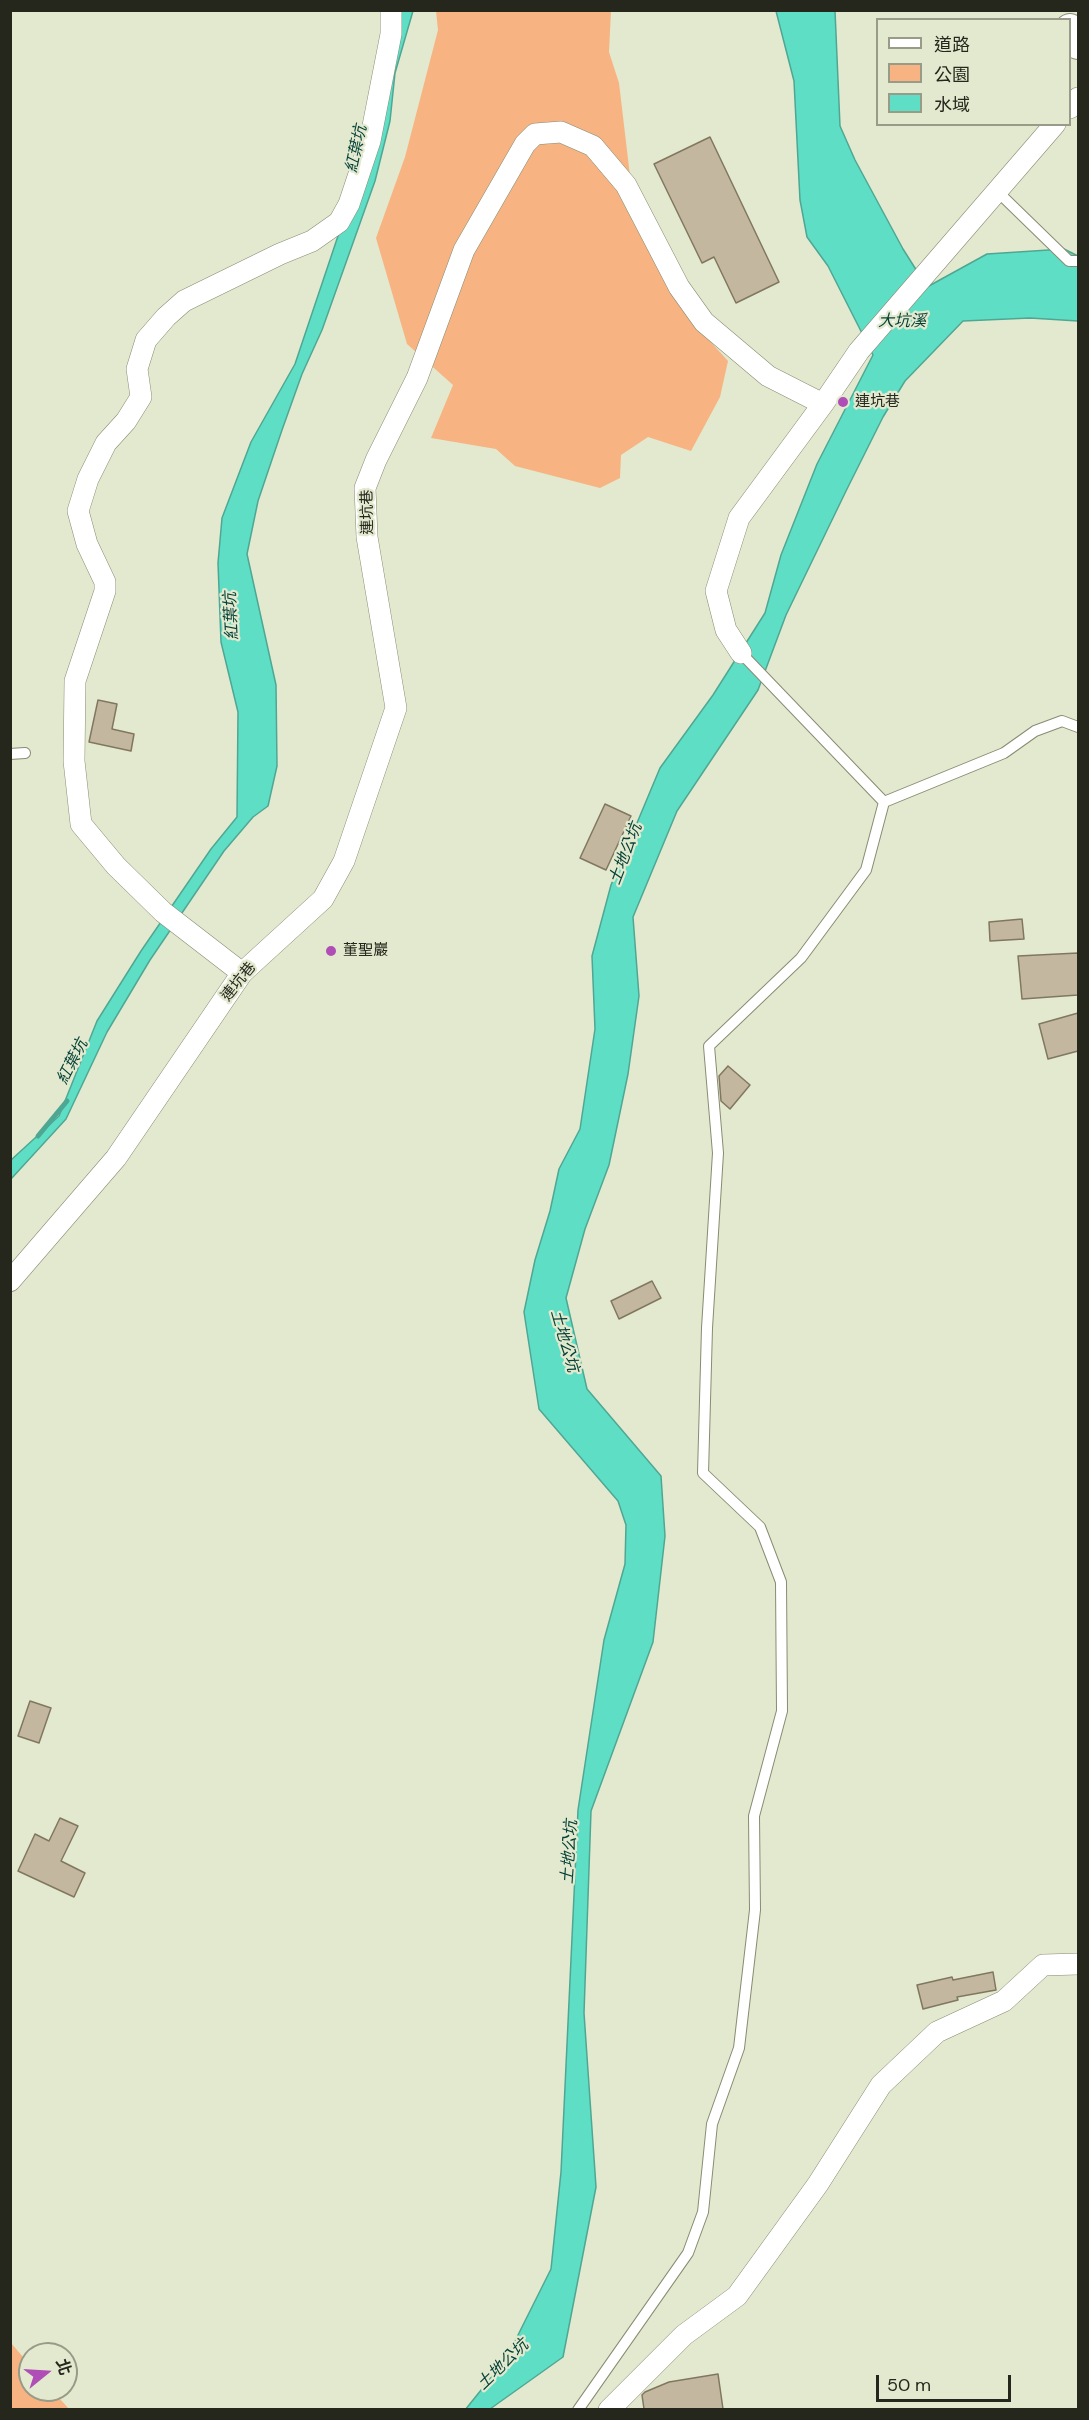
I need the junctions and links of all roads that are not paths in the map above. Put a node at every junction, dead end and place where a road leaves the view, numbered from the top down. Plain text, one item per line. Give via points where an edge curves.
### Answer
1 (391, 10) edge
2 (1053, 126) edge
3 (997, 191) junction
4 (1078, 261) edge
5 (822, 404) junction
6 (741, 653) joint
7 (1078, 727) edge
8 (25, 753) dead end
9 (10, 754) edge
10 (884, 802) junction
11 (243, 973) junction
12 (10, 1281) edge
13 (1078, 1964) edge
14 (578, 2409) edge
15 (609, 2409) edge

1 - 11 street via 391,34 370,141 339,222 312,241 184,301 166,317 146,340 137,369 141,397 106,443 78,511 87,544 105,582 75,681 74,761 81,824 162,912
2 - 3 street
3 - 4 lane via 1068,261
3 - 5 street via 859,351
5 - 6 street via 739,518 716,591 726,630
5 - 11 street, 連坑巷 via 768,376 704,322 679,287 626,185 593,146 561,132 535,134 525,144 464,250 417,378 365,488 367,537 396,708 344,861 322,899
6 - 10 lane
7 - 10 lane via 1062,721 1035,731 1004,753
8 - 9 lane
10 - 14 lane via 866,870 801,958 709,1046 718,1153 703,1473 760,1527 781,1582 782,1711 754,1816 755,1910 739,2048 712,2124 703,2212 688,2253
11 - 12 street, 連坑巷 via 116,1158
13 - 15 street via 1043,1965 1004,2001 937,2032 881,2085 818,2184 738,2296 684,2336

